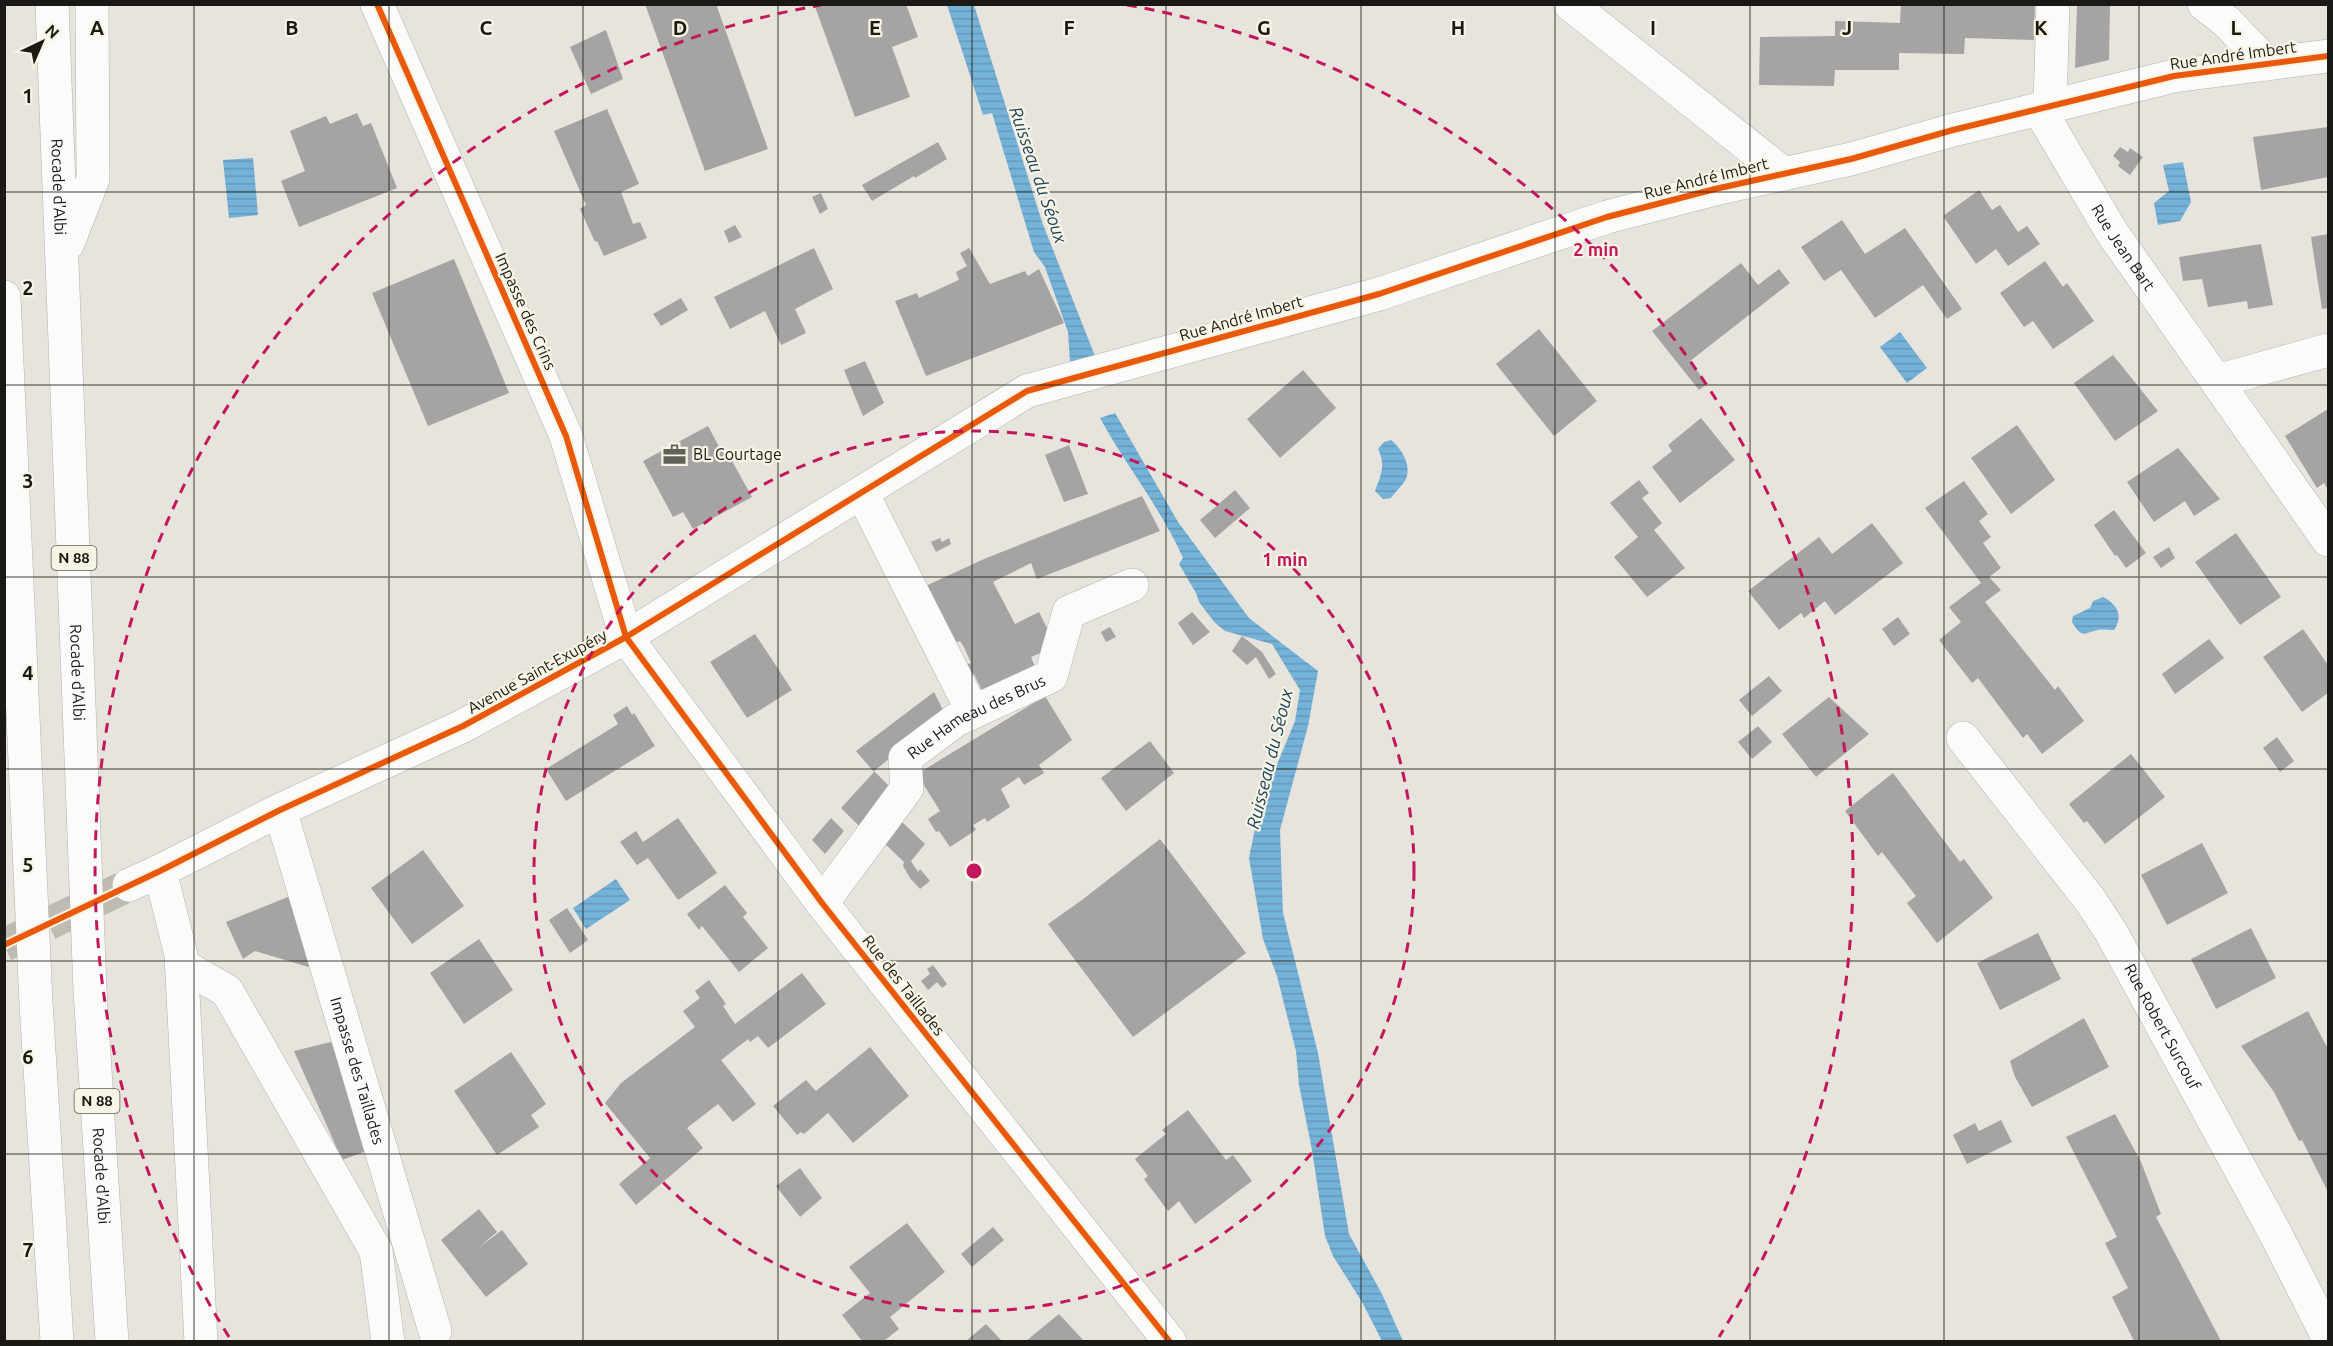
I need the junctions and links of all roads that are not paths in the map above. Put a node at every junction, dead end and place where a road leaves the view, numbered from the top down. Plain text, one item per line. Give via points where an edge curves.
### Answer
1 (52, 4) edge
2 (92, 4) edge
3 (377, 4) edge
4 (1570, 4) edge
5 (2053, 4) edge
6 (2204, 4) edge
7 (2328, 56) edge
8 (2267, 64) junction
9 (2045, 107) junction
10 (1784, 174) junction
11 (63, 256) junction
12 (4, 297) edge
13 (2328, 350) edge
14 (1101, 371) joint
15 (2217, 381) junction
16 (862, 493) junction
17 (2328, 540) edge
18 (1132, 585) dead end
19 (626, 637) junction
20 (972, 712) junction
21 (1963, 738) dead end
22 (280, 810) junction
23 (160, 871) junction
24 (129, 885) tunnel mouth
25 (822, 903) junction
26 (182, 965) junction
27 (435, 1331) dead end
28 (2328, 1337) edge
29 (57, 1341) edge
30 (112, 1341) edge
31 (201, 1341) edge
32 (388, 1341) edge
33 (1170, 1341) edge

1 - 11 main road, Rocade d'Albi / N 88
2 - 11 main road via 93,179
3 - 19 main road, Impasse des Crins via 566,436
4 - 10 main road
5 - 9 main road
6 - 8 main road
7 - 8 main road, Rue André Imbert
8 - 9 main road, Rue André Imbert via 2174,76
9 - 10 main road, Rue André Imbert
9 - 15 main road, Rue Jean Bart via 2111,231
10 - 14 main road, Rue André Imbert via 1607,217 1379,294
11 - 30 main road, Rocade d'Albi / N 88 via 90,990
12 - 29 main road via 35,991
13 - 15 main road
14 - 16 main road, Avenue Saint-Exupéry via 1027,391
15 - 17 main road, Rue Jean Bart
16 - 19 main road, Avenue Saint-Exupéry
16 - 20 main road
18 - 20 main road, Rue Hameau des Brus via 1069,612 1051,676
19 - 22 main road, Avenue Saint-Exupéry via 463,726
19 - 25 main road, Rue des Taillades
20 - 25 main road, Rue Hameau des Brus via 904,758 907,788
21 - 28 main road, Rue Robert Surcouf via 2111,932
22 - 23 main road, Avenue Saint-Exupéry
22 - 27 main road, Impasse des Taillades
23 - 24 main road, Avenue Saint-Exupéry
23 - 26 main road
25 - 33 main road, Rue des Taillades
26 - 31 main road
26 - 32 main road via 227,991 376,1251

